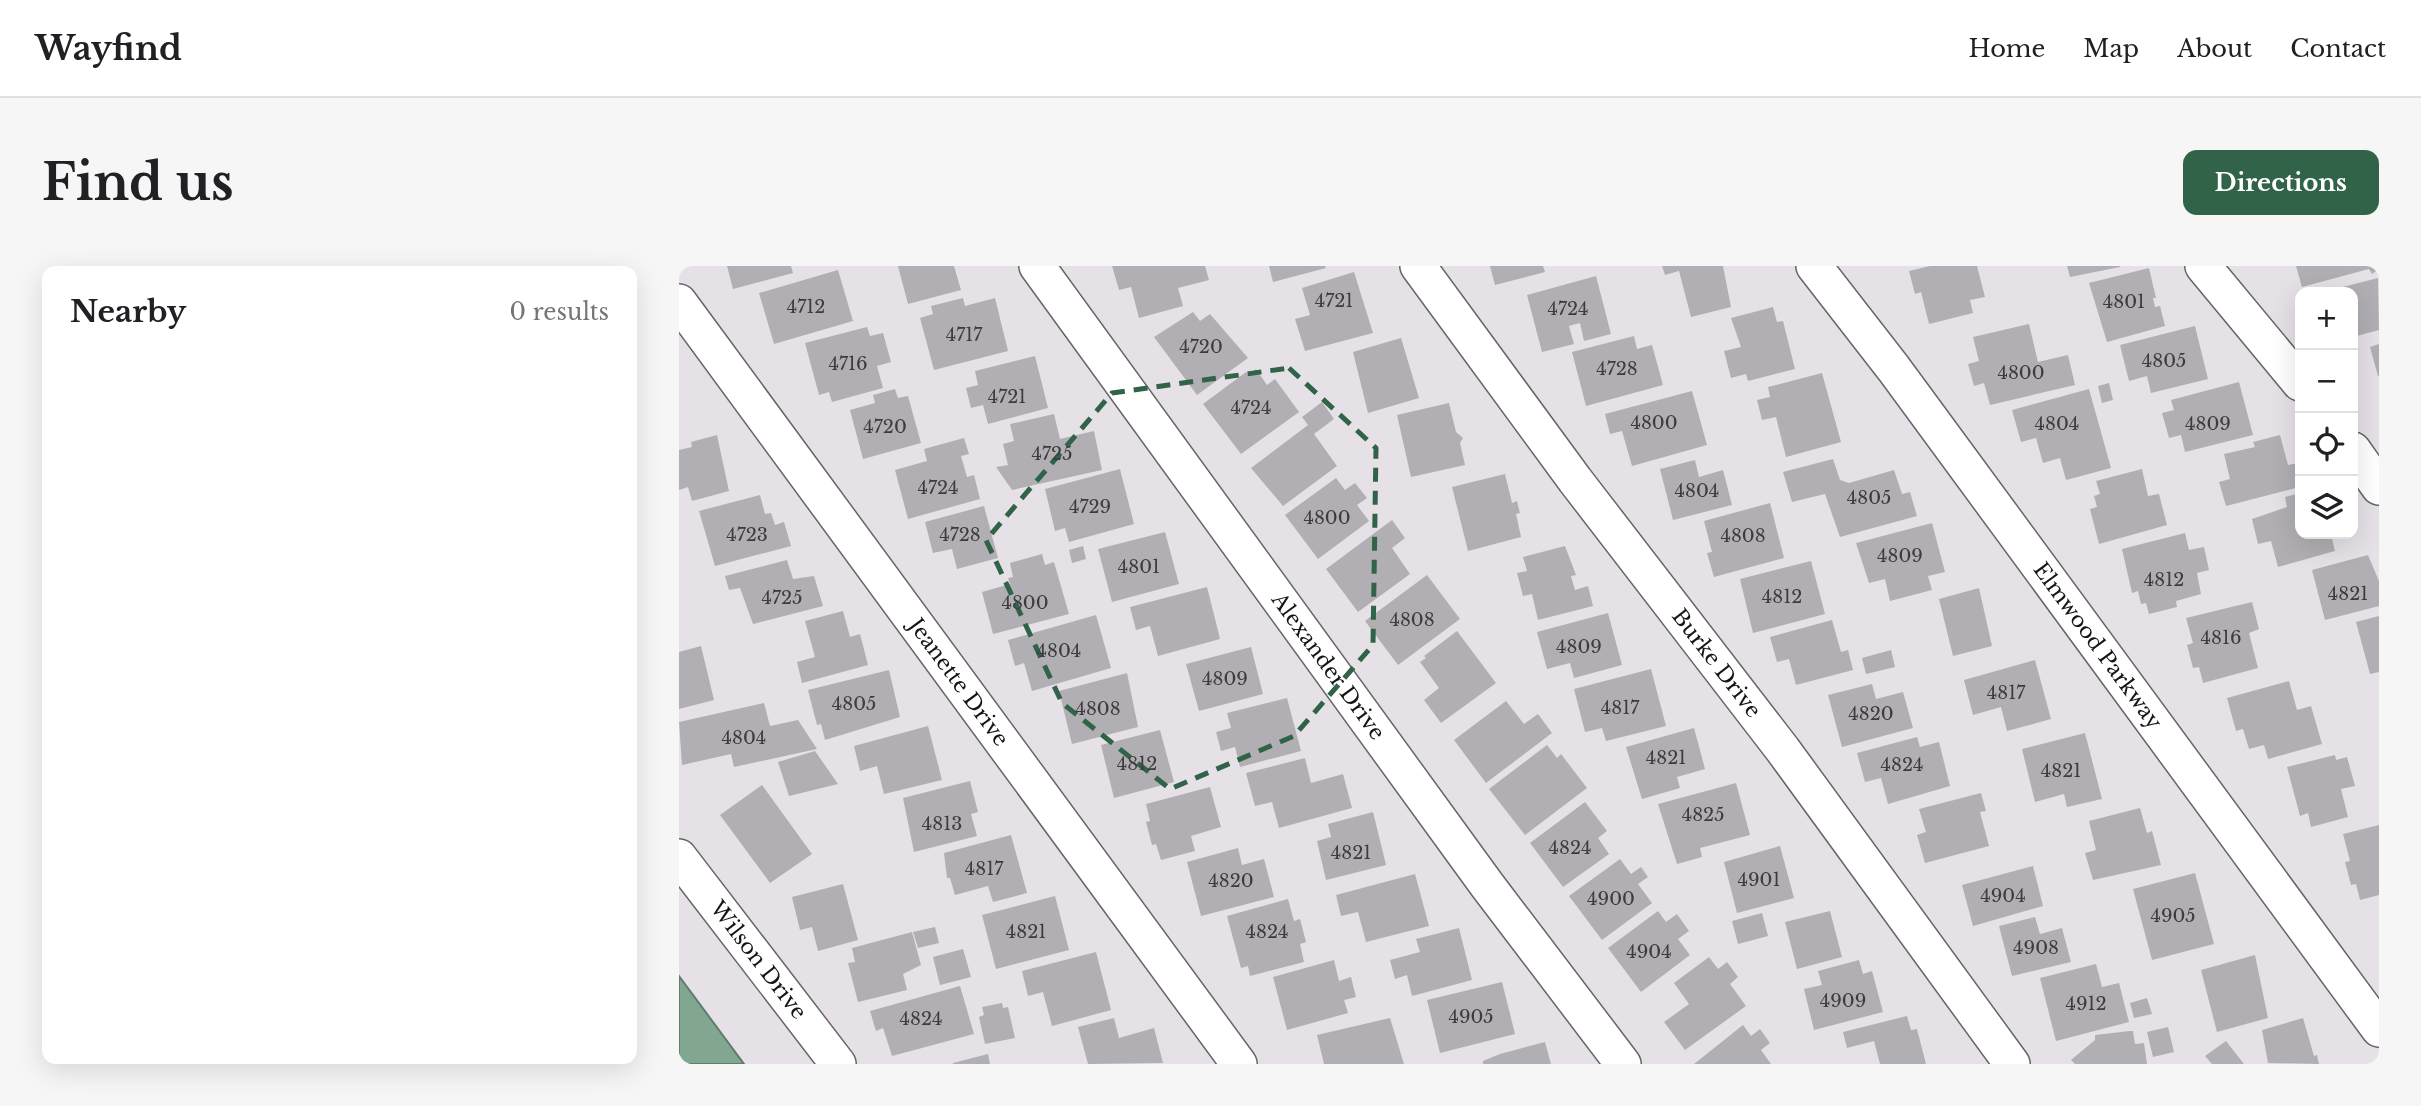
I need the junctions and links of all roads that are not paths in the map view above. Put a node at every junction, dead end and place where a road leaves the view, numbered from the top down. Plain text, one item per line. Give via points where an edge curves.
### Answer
1 (1038, 266) edge
2 (1418, 266) edge
3 (1814, 266) edge
4 (2203, 266) edge
5 (679, 302) edge
6 (2295, 377) edge
7 (2358, 457) edge
8 (2379, 487) edge
9 (679, 857) edge
10 (2379, 1029) edge
11 (838, 1064) edge
12 (1239, 1064) edge
13 (1623, 1064) edge
14 (2012, 1064) edge

1 - 13 street, Alexander Drive
2 - 14 street, Burke Drive via 1575,480 1783,750
3 - 10 street, Elmwood Parkway
4 - 6 street
5 - 12 street, Jeanette Drive
7 - 8 street
9 - 11 street, Wilson Drive

